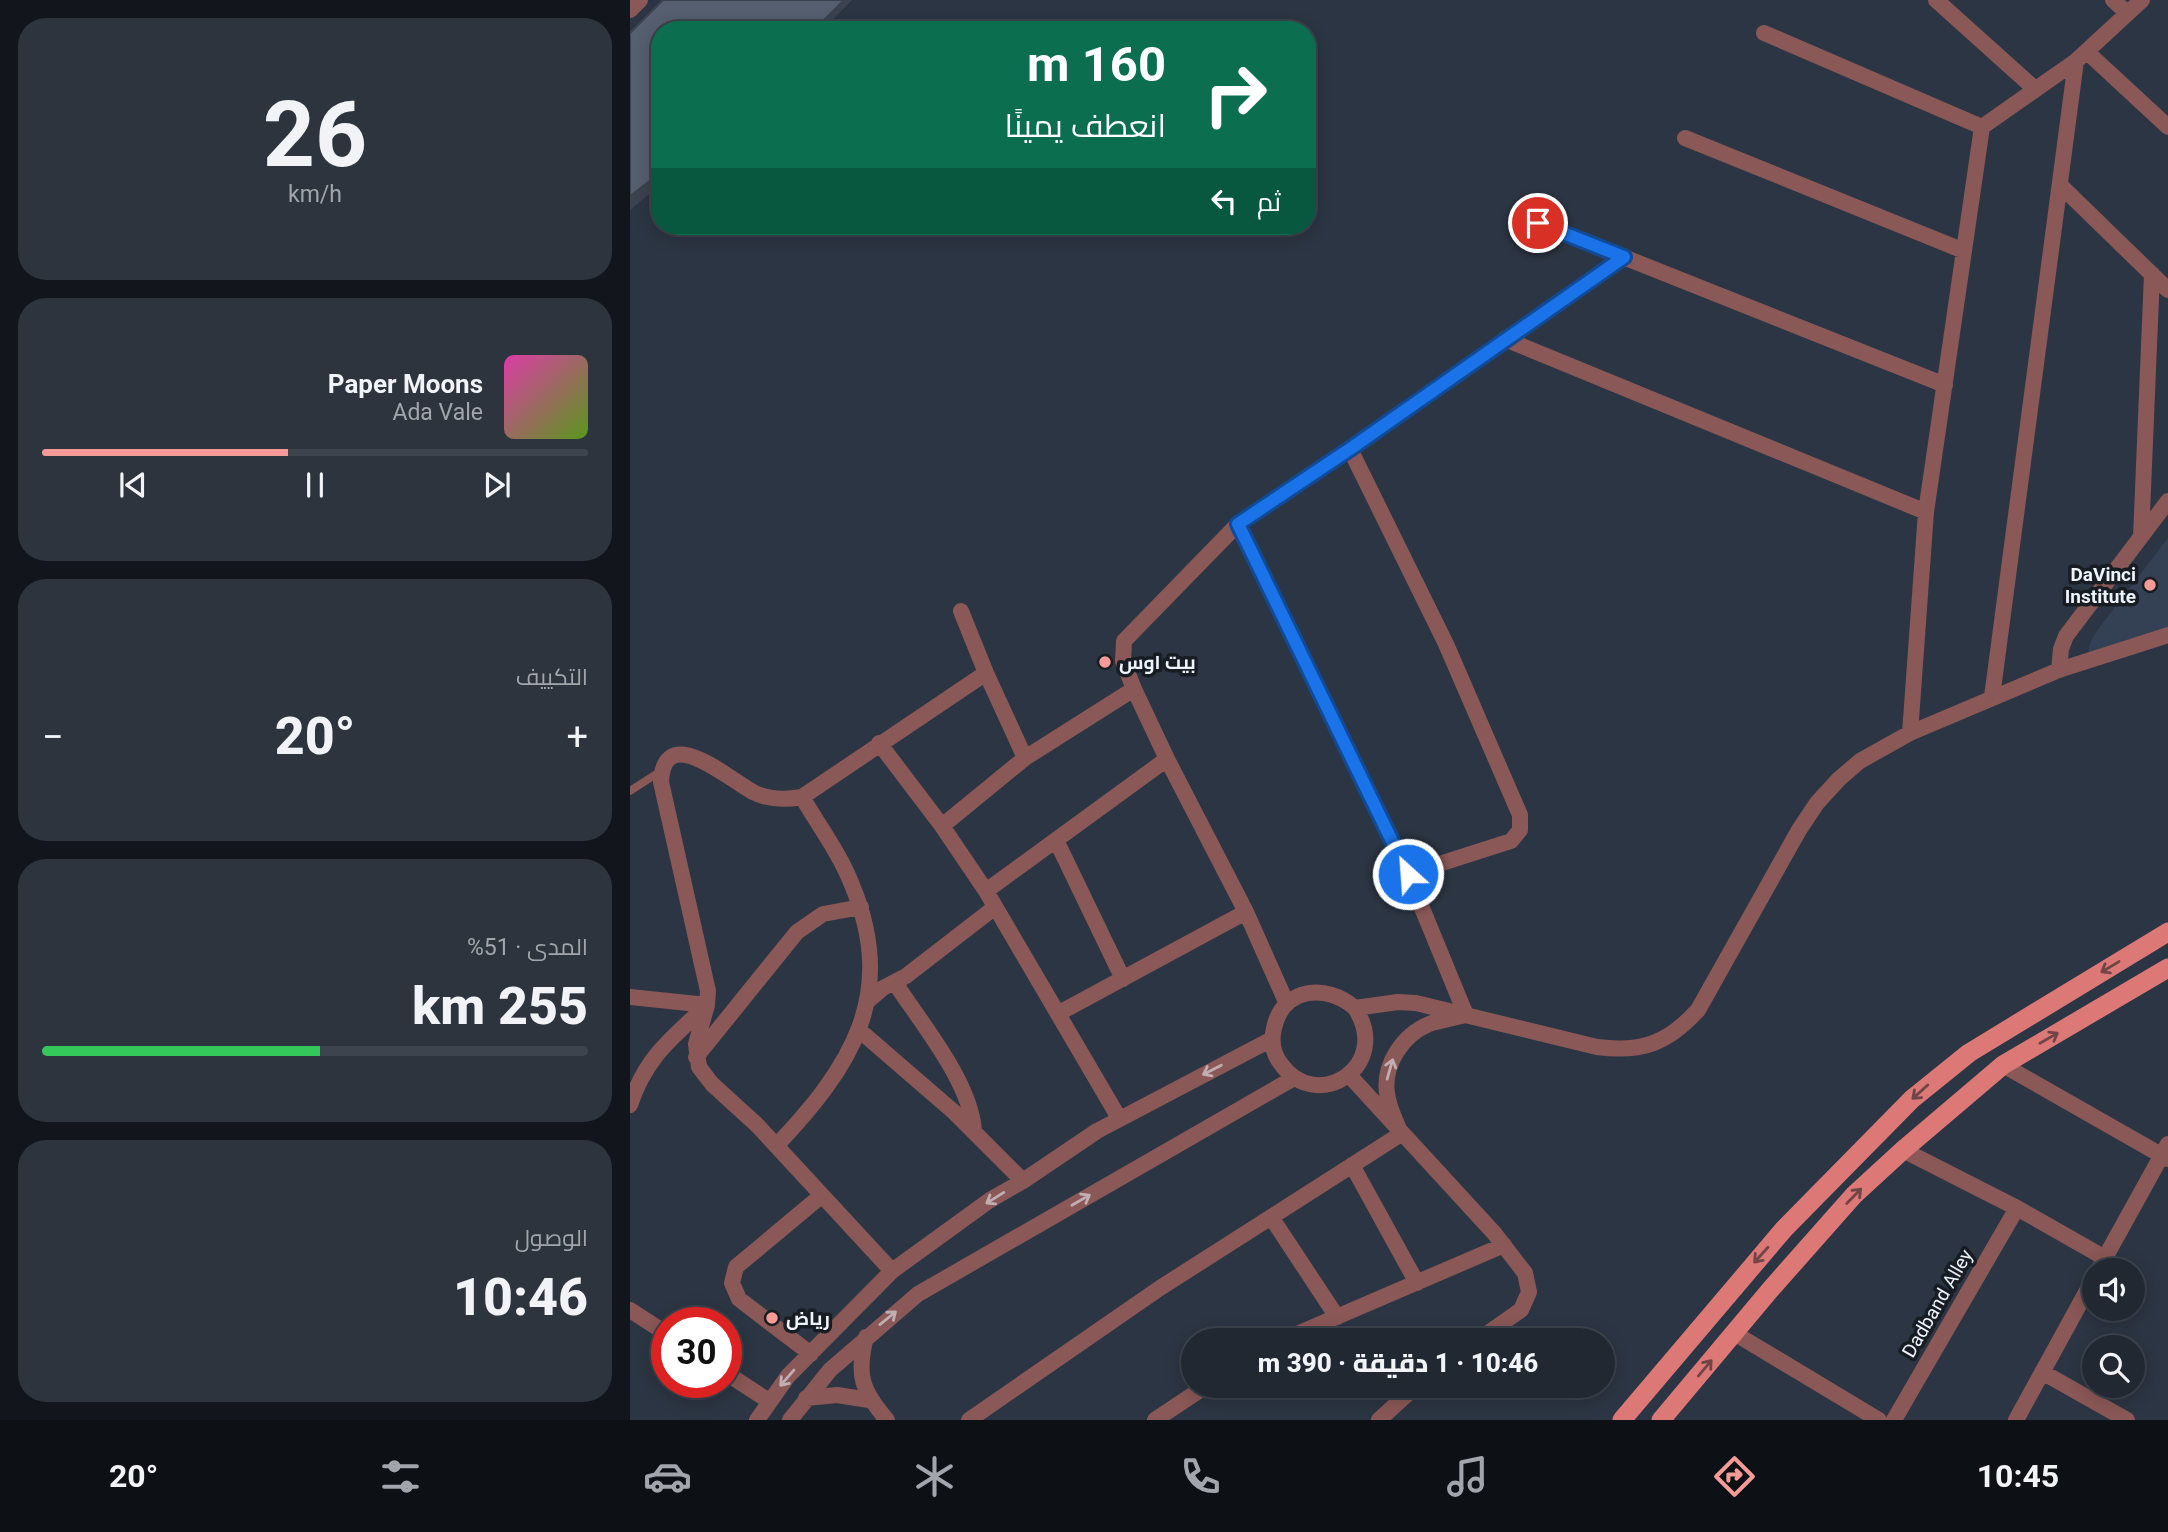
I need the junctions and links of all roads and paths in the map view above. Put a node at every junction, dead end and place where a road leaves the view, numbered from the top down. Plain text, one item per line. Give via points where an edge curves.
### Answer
1 (639, 0) edge
2 (1936, 0) edge
3 (2113, 0) edge
4 (2142, 0) edge
5 (630, 10) edge
6 (2127, 13) junction
7 (1764, 33) dead end
8 (2081, 56) junction
9 (2035, 89) junction
10 (1982, 127) junction
11 (2168, 127) edge
12 (1685, 138) dead end
13 (2060, 185) junction
14 (1538, 223) dead end
15 (1964, 251) junction
16 (1624, 257) junction
17 (2152, 274) junction
18 (2168, 290) edge
19 (1505, 339) junction
20 (1945, 385) junction
21 (1350, 449) junction
22 (2168, 501) edge
23 (1926, 512) junction
24 (1238, 524) junction
25 (2141, 537) junction
26 (961, 611) dead end
27 (2168, 635) edge
28 (2060, 670) junction
29 (986, 673) junction
30 (1135, 689) junction
31 (1992, 697) junction
32 (1910, 733) junction
33 (879, 743) junction
34 (1025, 758) junction
35 (1167, 759) junction
36 (661, 771) junction
37 (630, 791) edge
38 (802, 797) junction
39 (942, 826) junction
40 (1056, 840) junction
41 (1408, 874) junction
42 (986, 891) junction
43 (861, 907) junction
44 (994, 908) junction
45 (1246, 912) junction
46 (2168, 932) edge
47 (2168, 968) edge
48 (1123, 979) junction
49 (895, 983) junction
50 (630, 997) edge
51 (869, 1000) junction
52 (1287, 1004) junction
53 (707, 1005) junction
54 (1355, 1008) junction
55 (1059, 1013) junction
56 (1466, 1015) junction
57 (859, 1030) junction
58 (1272, 1039) junction
59 (696, 1057) junction
60 (2003, 1065) junction
61 (1349, 1075) junction
62 (1294, 1078) junction
63 (630, 1105) edge
64 (1119, 1118) junction
65 (974, 1131) junction
66 (1401, 1134) junction
67 (776, 1146) junction
68 (1903, 1150) junction
69 (2166, 1153) edge
70 (1352, 1165) junction
71 (1023, 1181) junction
72 (821, 1196) junction
73 (2017, 1208) junction
74 (1271, 1217) junction
75 (1504, 1245) junction
76 (2093, 1258) edge
77 (2105, 1258) edge
78 (892, 1271) junction
79 (1417, 1283) junction
80 (2082, 1300) edge
81 (630, 1310) edge
82 (1338, 1317) junction
83 (651, 1324) edge
84 (1312, 1328) edge
85 (1497, 1328) edge
86 (1734, 1333) junction
87 (866, 1337) junction
88 (811, 1354) junction
89 (2042, 1372) junction
90 (742, 1383) edge
91 (806, 1398) junction
92 (1188, 1398) edge
93 (1403, 1398) edge
94 (869, 1400) junction
95 (769, 1401) junction
96 (1872, 1418) edge
97 (757, 1420) edge
98 (790, 1420) edge
99 (887, 1420) edge
100 (969, 1420) edge
101 (1155, 1420) edge
102 (1379, 1420) edge
103 (1622, 1420) edge
104 (1661, 1420) edge
105 (1894, 1420) edge
106 (2016, 1420) edge
107 (2127, 1420) edge

1 - 5 street
2 - 9 street
3 - 6 street
4 - 6 street
6 - 8 street
7 - 10 street
8 - 9 street
8 - 11 street
8 - 13 street
9 - 10 street
10 - 15 street
12 - 15 street
13 - 17 street
13 - 31 street
14 - 16 street
15 - 20 street
16 - 19 street
16 - 20 street
17 - 18 street
17 - 25 street
19 - 21 street
19 - 23 street
20 - 23 street
21 - 24 street
21 - 41 street via 1446,644 1520,815 1520,830 1511,841
22 - 25 street
23 - 32 street
24 - 30 street via 1124,641 1123,661
24 - 41 street
25 - 28 street via 2066,636
26 - 29 street
27 - 28 street
28 - 31 street
29 - 33 street
29 - 34 street
30 - 34 street
30 - 35 street
31 - 32 street
32 - 56 street via 1860,761 1817,803 1698,1010 1664,1040 1643,1047 1609,1048
33 - 38 street
33 - 39 street
34 - 39 street
35 - 40 street
35 - 45 street
36 - 37 lane
36 - 38 street via 673,758 695,756 754,793 778,799
36 - 53 street via 706,978
38 - 43 street
39 - 42 street
40 - 42 street
40 - 48 street
41 - 56 street
42 - 44 street
43 - 51 street via 871,968
43 - 59 street via 823,914 797,932
44 - 49 street
44 - 55 street
45 - 48 street
45 - 52 street
46 -> 103 main road via 1969,1053 1912,1099 1784,1230
60 -> 47 main road
48 - 55 street
49 - 51 street
49 - 65 street via 960,1083
50 - 53 street
51 - 57 street
52 - 54 street via 1322,992
52 - 58 street
53 - 59 street via 695,1044
53 - 63 street via 657,1053 638,1080
54 - 56 street via 1416,1003
54 - 61 street via 1362,1018 1366,1042
55 - 64 street
66 -> 56 street via 1387,1094 1392,1060 1414,1033 1429,1024
57 - 65 street
57 - 67 street via 815,1104
58 - 62 street via 1277,1059
58 -> 64 street
59 - 67 street via 705,1076
60 - 68 main road
60 - 69 street
61 - 62 street via 1322,1085
61 - 66 street
87 -> 62 street via 918,1294
64 - 71 street
65 - 71 street
66 - 70 street
66 - 75 street
67 - 72 street
68 - 73 street
86 -> 68 main road via 1854,1195
69 - 77 street
70 - 74 street
70 - 79 street
71 -> 78 street
72 - 78 street
72 - 88 street via 743,1260 732,1283 739,1299
73 - 76 street
73 - 105 street, Dadband Alley
74 - 82 street
74 - 100 street
75 - 79 street
75 - 85 street via 1525,1273 1529,1292 1514,1317
78 - 88 street
79 - 82 street
80 - 89 street
81 - 83 street
82 - 84 street
86 - 96 street
104 -> 86 main road
87 - 91 street
87 - 94 street via 861,1369
88 -> 95 street
89 - 106 street
89 - 107 street
90 - 95 street
91 - 94 street via 838,1395
91 - 98 street
92 - 101 street
93 - 102 street
94 - 99 street
95 - 97 street

